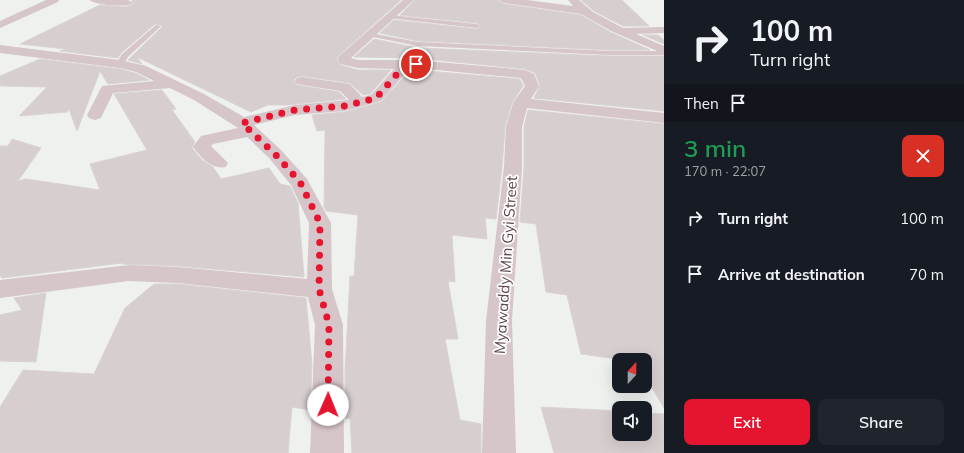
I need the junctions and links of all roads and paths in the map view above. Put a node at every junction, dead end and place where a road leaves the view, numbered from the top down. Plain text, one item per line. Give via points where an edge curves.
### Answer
1 (54, 0) edge
2 (95, 0) edge
3 (409, 0) edge
4 (504, 0) edge
5 (573, 0) edge
6 (128, 3) dead end
7 (585, 11) junction
8 (390, 17) junction
9 (0, 25) edge
10 (158, 26) dead end
11 (478, 26) dead end
12 (664, 30) edge
13 (619, 32) junction
14 (370, 35) junction
15 (0, 49) edge
16 (664, 50) edge
17 (664, 54) edge
18 (120, 64) junction
19 (358, 64) junction
20 (405, 65) junction
21 (302, 81) dead end
22 (171, 84) junction
23 (345, 87) junction
24 (360, 103) junction
25 (521, 103) junction
26 (95, 115) dead end
27 (664, 118) edge
28 (246, 127) junction
29 (219, 163) dead end
30 (0, 289) edge
31 (319, 289) junction
32 (327, 453) edge
33 (499, 453) edge

1 - 9 street
2 - 6 street
3 - 8 street
4 - 7 street
5 - 7 street
7 - 13 street
8 - 11 lane
8 - 14 street
10 - 18 lane via 125,56
12 - 13 street
13 - 16 street
14 - 17 lane via 418,44
14 - 19 street via 344,58 345,61
15 - 18 street
18 - 22 street via 141,69
19 - 20 street
19 - 23 street
20 - 24 street via 376,98
20 - 25 street, Myawaddy Min Gyi Street via 525,74 532,86
21 - 23 street
22 - 26 street via 107,89
22 - 28 street via 199,97
23 - 24 street
24 - 28 street via 295,110
25 - 27 street
25 - 33 street, Myawaddy Min Gyi Street via 514,127 513,167 499,321
28 - 29 street via 207,140 202,147
28 - 31 street via 300,182 320,223
30 - 31 street via 129,274 178,275
31 - 32 street via 329,325

